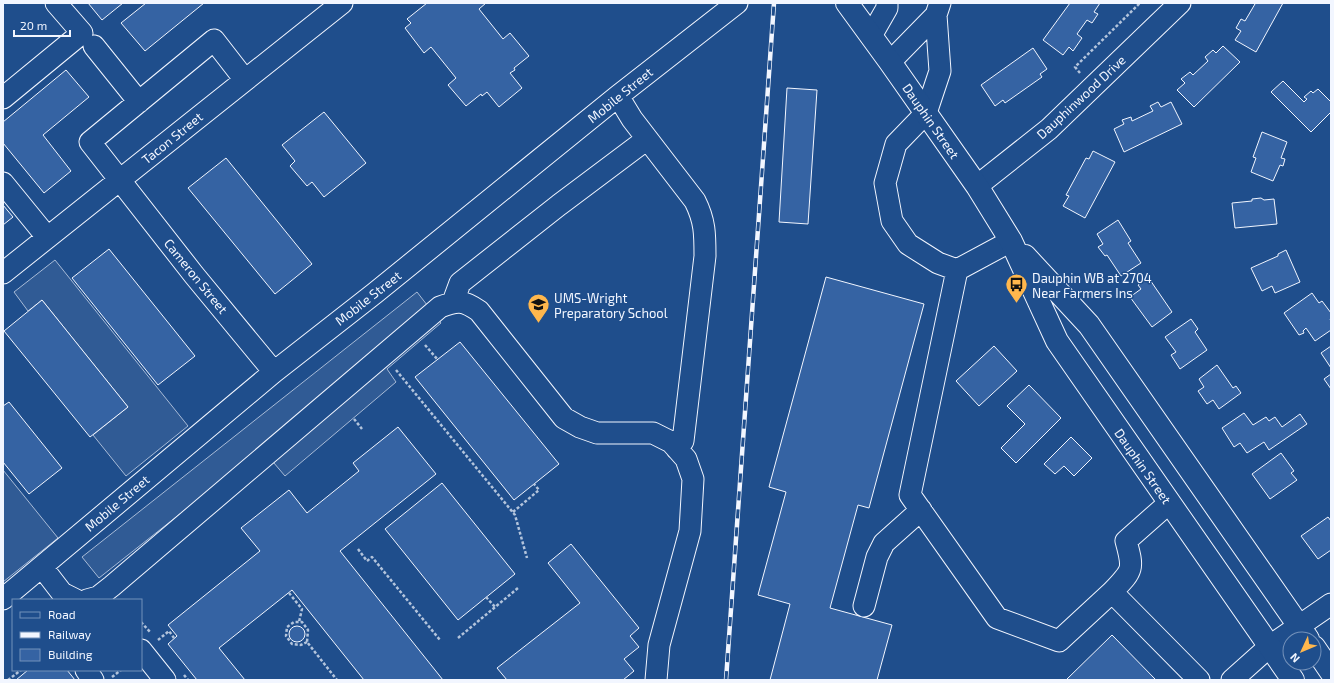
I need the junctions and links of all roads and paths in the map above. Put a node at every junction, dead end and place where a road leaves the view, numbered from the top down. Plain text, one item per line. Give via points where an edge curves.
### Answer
1 (56, 3) edge
2 (342, 3) edge
3 (737, 3) edge
4 (847, 3) edge
5 (887, 3) edge
6 (1140, 3) edge
7 (1180, 3) edge
8 (938, 9) edge
9 (871, 36) junction
10 (94, 46) dead end
11 (890, 62) junction
12 (245, 80) junction
13 (1092, 87) junction
14 (618, 96) junction
15 (3, 98) edge
16 (139, 102) junction
17 (926, 113) junction
18 (647, 140) junction
19 (120, 180) junction
20 (3, 183) edge
21 (978, 186) junction
22 (47, 237) junction
23 (1011, 241) junction
24 (957, 270) junction
25 (3, 273) edge
26 (453, 302) junction
27 (422, 341) dead end
28 (438, 360) dead end
29 (393, 367) dead end
30 (274, 372) junction
31 (354, 419) dead end
32 (362, 429) dead end
33 (677, 448) junction
34 (534, 484) dead end
35 (1168, 503) junction
36 (921, 510) junction
37 (513, 512) junction
38 (358, 549) dead end
39 (527, 558) dead end
40 (42, 567) junction
41 (518, 588) dead end
42 (1112, 592) junction
43 (289, 593) dead end
44 (486, 597) dead end
45 (67, 598) edge
46 (3, 599) edge
47 (95, 599) edge
48 (1331, 604) edge
49 (864, 606) dead end
50 (495, 607) junction
51 (299, 622) junction
52 (142, 623) edge
53 (1303, 631) edge
54 (1306, 631) edge
55 (174, 638) dead end
56 (458, 638) dead end
57 (440, 640) dead end
58 (1282, 641) edge
59 (307, 642) junction
60 (1270, 646) junction
61 (142, 651) edge
62 (1322, 659) edge
63 (20, 671) edge
64 (87, 671) edge
65 (120, 671) edge
66 (1331, 672) edge
67 (8, 680) edge
68 (93, 680) edge
69 (109, 680) edge
70 (165, 680) edge
71 (337, 680) edge
72 (656, 680) edge
73 (1199, 680) edge
74 (1232, 680) edge
75 (1293, 680) edge

1 - 15 street via 82,33
2 - 12 street, Tacon Street
3 - 14 street, Mobile Street
4 - 9 main road, Dauphin Street
5 - 9 street via 887,8
6 - 13 path via 1075,67
7 - 13 street, Dauphinwood Drive
8 - 11 street
8 - 17 street via 940,71
9 - 11 main road, Dauphin Street
10 - 16 street
11 - 17 main road, Dauphin Street
12 - 16 street via 214,40
12 - 19 street, Tacon Street
13 - 21 street, Dauphinwood Drive via 1049,129
14 - 18 street
14 - 30 street, Mobile Street
16 - 19 street, Cameron Street via 90,142
17 - 21 main road, Dauphin Street
17 - 24 street via 896,144 885,183 892,220 908,244 938,263
18 - 26 street via 460,282
18 - 33 street via 695,201 702,215 705,236 705,256 683,441
19 - 22 street, Tacon Street
19 - 30 street, Cameron Street
20 - 22 street
21 - 23 main road, Dauphin Street
22 - 25 street, Tacon Street
23 - 24 street
23 - 35 main road, Dauphin Street via 1057,341
23 - 53 main road, Dauphin Street via 1089,325
24 - 36 street via 910,495
26 - 33 street via 466,303 479,311 564,418 597,433 653,433
26 - 47 street via 440,307
27 - 28 path
29 - 37 path
30 - 40 street, Mobile Street
31 - 32 path
33 - 72 street via 686,459 693,479 690,531 659,644
34 - 37 path via 539,490
35 - 42 street via 1126,541 1132,560 1129,575
35 - 60 main road, Dauphin Street
36 - 42 street via 997,618 1059,641
36 - 49 street via 884,543 877,557
37 - 39 path
38 - 57 path via 368,561 372,557
40 - 45 street
40 - 46 street, Mobile Street
41 - 50 path
42 - 73 street
43 - 51 path via 302,609
44 - 50 path
48 - 54 street
50 - 56 path
51 - 59 path via 308,630
51 - 59 path via 287,627 286,636 292,644 301,645
52 - 55 path via 157,641 169,631
58 - 60 street
59 - 71 path
60 - 74 street
60 - 75 main road, Dauphin Street
61 - 70 street
62 - 66 main road
63 - 67 path
64 - 68 street
65 - 69 path

